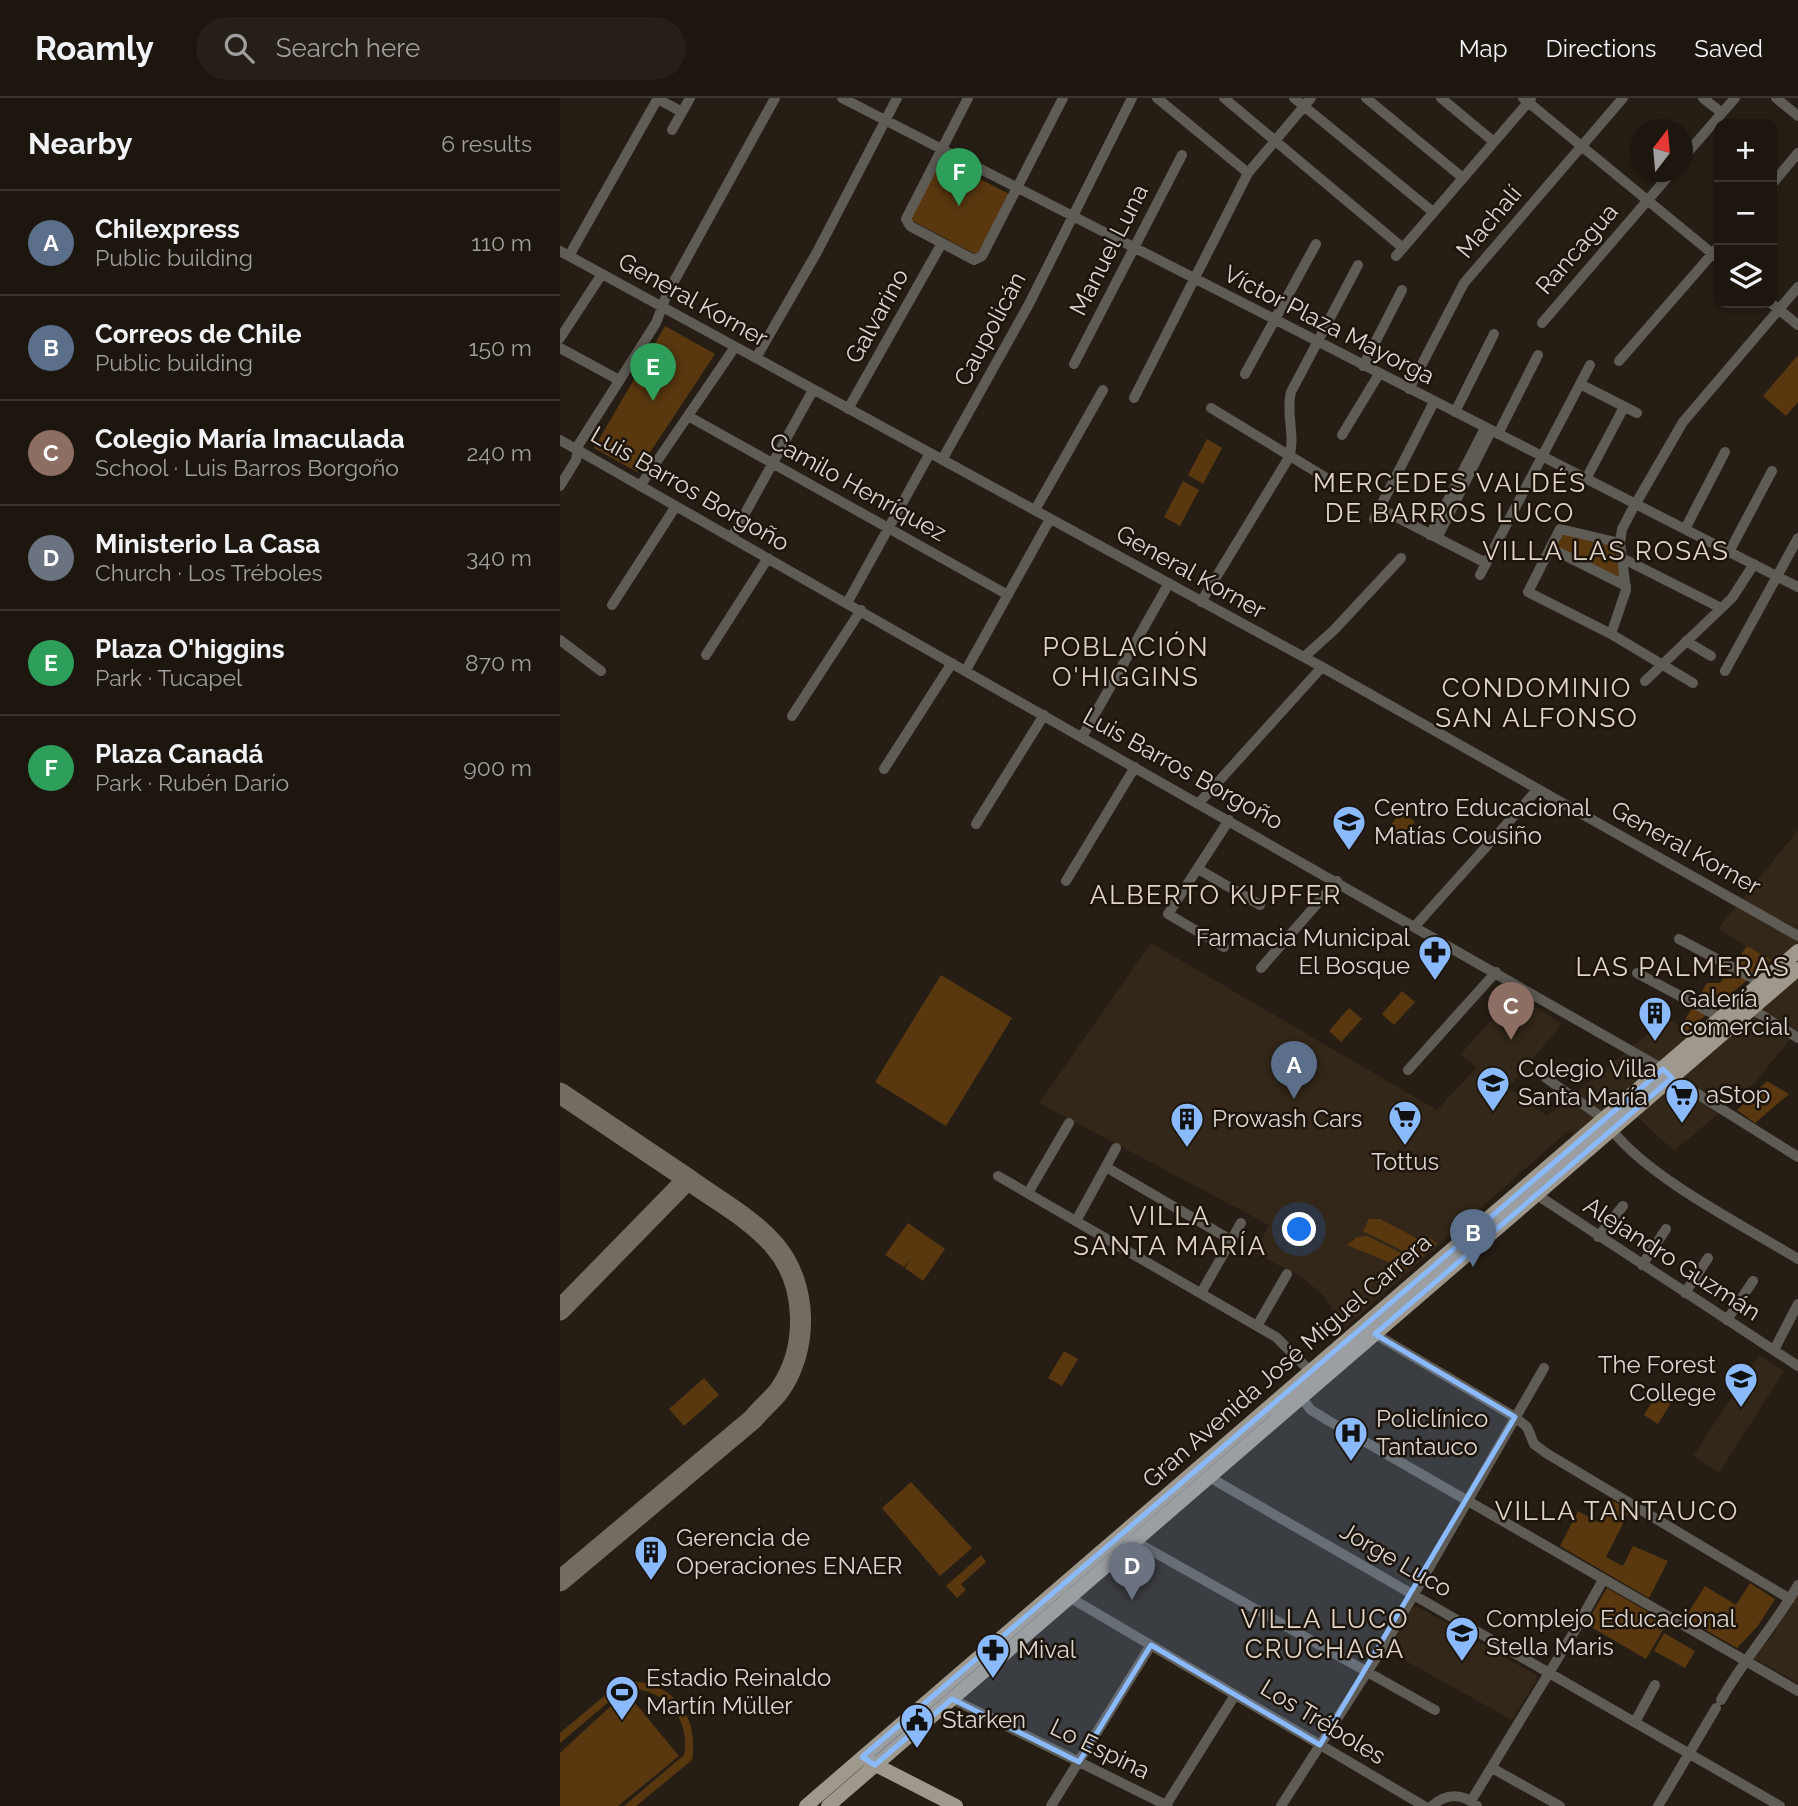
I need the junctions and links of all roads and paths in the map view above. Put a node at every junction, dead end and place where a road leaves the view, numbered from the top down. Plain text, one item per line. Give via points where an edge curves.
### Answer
1 (658, 98) edge
2 (690, 98) edge
3 (775, 98) edge
4 (842, 98) edge
5 (897, 98) edge
6 (968, 98) edge
7 (1063, 98) edge
8 (1132, 98) edge
9 (1157, 98) edge
10 (1224, 98) edge
11 (1294, 98) edge
12 (1366, 98) edge
13 (1441, 98) edge
14 (1623, 98) edge
15 (1703, 98) edge
16 (1735, 98) edge
17 (1776, 98) edge
18 (1528, 99) edge
19 (1308, 102) edge
20 (682, 111) junction
21 (1722, 113) junction
22 (1798, 116) edge
23 (885, 121) junction
24 (672, 130) dead end
25 (1275, 140) junction
26 (1494, 142) junction
27 (1582, 146) junction
28 (1693, 146) edge
29 (941, 150) junction
30 (1798, 153) edge
31 (1182, 155) dead end
32 (1248, 173) junction
33 (1463, 178) junction
34 (1663, 182) edge
35 (1774, 182) edge
36 (1017, 188) junction
37 (1647, 200) junction
38 (1433, 212) junction
39 (1073, 217) junction
40 (942, 243) junction
41 (1316, 244) dead end
42 (1134, 248) junction
43 (1714, 251) edge
44 (565, 254) edge
45 (1714, 256) edge
46 (1358, 265) dead end
47 (602, 274) junction
48 (1196, 280) junction
49 (1798, 287) edge
50 (1402, 290) dead end
51 (1777, 304) edge
52 (662, 307) junction
53 (1773, 308) edge
54 (1777, 308) edge
55 (1276, 321) junction
56 (1542, 323) dead end
57 (1798, 325) edge
58 (1494, 334) dead end
59 (560, 338) edge
60 (1319, 343) junction
61 (735, 347) junction
62 (560, 348) edge
63 (1538, 355) dead end
64 (756, 358) junction
65 (1619, 361) dead end
66 (1074, 364) dead end
67 (1590, 365) dead end
68 (1363, 366) junction
69 (1245, 374) dead end
70 (1379, 374) junction
71 (619, 380) junction
72 (1580, 384) junction
73 (1409, 389) junction
74 (813, 390) junction
75 (1103, 390) dead end
76 (1135, 398) dead end
77 (1433, 402) junction
78 (1624, 407) junction
79 (1211, 408) dead end
80 (848, 409) junction
81 (1455, 412) junction
82 (1637, 413) dead end
83 (688, 416) junction
84 (1491, 431) junction
85 (1342, 435) dead end
86 (560, 440) edge
87 (578, 450) junction
88 (1725, 452) dead end
89 (930, 453) junction
90 (1290, 455) junction
91 (1541, 456) junction
92 (942, 460) junction
93 (773, 464) junction
94 (1772, 471) dead end
95 (1328, 479) dead end
96 (1586, 479) junction
97 (560, 486) edge
98 (640, 486) junction
99 (1635, 504) junction
100 (676, 506) junction
101 (1035, 510) junction
102 (1050, 519) junction
103 (889, 528) junction
104 (1685, 529) junction
105 (1434, 536) junction
106 (732, 537) junction
107 (1798, 538) edge
108 (1620, 543) junction
109 (1550, 548) junction
110 (1729, 552) junction
111 (768, 558) junction
112 (1401, 558) dead end
113 (1622, 558) junction
114 (1486, 563) junction
115 (1754, 564) junction
116 (1480, 575) dead end
117 (1778, 577) junction
118 (1169, 583) junction
119 (1626, 586) junction
120 (1798, 587) edge
121 (1007, 595) junction
122 (1201, 601) junction
123 (848, 603) junction
124 (612, 605) dead end
125 (1721, 608) junction
126 (861, 610) junction
127 (1611, 634) junction
128 (560, 640) edge
129 (1686, 642) junction
130 (706, 655) dead end
131 (1711, 656) dead end
132 (1304, 657) junction
133 (953, 663) junction
134 (1662, 664) junction
135 (1322, 667) junction
136 (966, 670) junction
137 (601, 671) dead end
138 (1726, 671) dead end
139 (1646, 681) dead end
140 (1693, 684) dead end
141 (1044, 715) junction
142 (792, 716) dead end
143 (1082, 737) junction
144 (1135, 767) junction
145 (884, 769) dead end
146 (1538, 789) junction
147 (1199, 803) junction
148 (1229, 820) junction
149 (976, 824) dead end
150 (1198, 869) junction
151 (1066, 881) dead end
152 (1337, 881) junction
153 (1260, 905) dead end
154 (1416, 925) junction
155 (1798, 936) edge
156 (1679, 939) dead end
157 (1224, 947) dead end
158 (1798, 951) edge
159 (1261, 968) dead end
160 (1798, 970) edge
161 (1496, 972) junction
162 (1637, 973) dead end
163 (1762, 982) junction
164 (1746, 1005) junction
165 (1721, 1018) junction
166 (1798, 1038) edge
167 (1408, 1070) dead end
168 (1667, 1073) junction
169 (1546, 1079) dead end
170 (1069, 1123) dead end
171 (1608, 1124) junction
172 (1116, 1148) dead end
173 (1798, 1157) edge
174 (1106, 1167) junction
175 (998, 1176) dead end
176 (1531, 1190) junction
177 (1028, 1193) junction
178 (1623, 1206) dead end
179 (1076, 1221) junction
180 (1241, 1223) dead end
181 (1667, 1229) dead end
182 (1598, 1237) junction
183 (1231, 1240) junction
184 (1708, 1258) dead end
185 (1798, 1259) edge
186 (1642, 1265) junction
187 (1287, 1274) dead end
188 (1753, 1280) dead end
189 (1201, 1293) junction
190 (1685, 1293) junction
191 (1798, 1304) edge
192 (1727, 1320) junction
193 (1257, 1326) junction
194 (1375, 1334) junction
195 (1774, 1350) junction
196 (1798, 1366) edge
197 (1544, 1368) dead end
198 (1310, 1371) junction
199 (1301, 1397) junction
200 (1516, 1417) junction
201 (1209, 1477) junction
202 (1466, 1502) junction
203 (1128, 1536) junction
204 (1604, 1580) junction
205 (1798, 1585) edge
206 (1063, 1593) junction
207 (1413, 1595) junction
208 (1790, 1599) junction
209 (1151, 1645) junction
210 (1744, 1660) junction
211 (1367, 1672) junction
212 (1550, 1673) junction
213 (1654, 1685) dead end
214 (1798, 1691) edge
215 (938, 1692) junction
216 (1235, 1695) junction
217 (952, 1699) junction
218 (1435, 1710) dead end
219 (1635, 1722) junction
220 (1320, 1745) junction
221 (1689, 1754) junction
222 (862, 1757) junction
223 (1079, 1762) junction
224 (875, 1765) junction
225 (1492, 1768) junction
226 (1474, 1803) edge
227 (806, 1806) edge
228 (828, 1806) edge
229 (956, 1806) edge
230 (1051, 1806) edge
231 (1167, 1806) edge
232 (1281, 1806) edge
233 (1424, 1806) edge
234 (1432, 1806) edge
235 (1560, 1806) edge
236 (1658, 1806) edge
237 (1780, 1806) edge

1 - 20 street
1 - 44 street
2 - 20 street
3 - 52 street
4 - 23 street, Víctor Plaza Mayorga
5 - 23 street
6 - 29 street
7 - 36 street
8 - 39 street, Caupolicán
9 - 32 street
10 - 25 street
11 - 19 street
12 - 33 street
13 - 26 street
14 - 27 street, Machalí
15 - 21 street
16 - 21 street
17 - 22 street
18 - 26 street
18 - 27 street
19 - 25 street
19 - 38 street
20 - 24 street
21 - 28 street
23 - 29 street, Víctor Plaza Mayorga
23 - 64 street
25 - 32 street
25 - 38 street via 1399,252
26 - 33 street
27 - 37 street
27 - 73 street, Machalí via 1460,289
29 - 36 street, Víctor Plaza Mayorga
29 - 40 street via 907,222
30 - 35 street
31 - 42 street, Manuel Luna
32 - 48 street
33 - 38 street
34 - 37 street, Rancagua
36 - 39 street, Víctor Plaza Mayorga
36 - 40 street via 978,260
37 - 43 street
37 - 56 street, Rancagua
39 - 42 street, Víctor Plaza Mayorga
39 - 92 street, Caupolicán
40 - 80 street, Galvarino
41 - 55 street
42 - 48 street, Víctor Plaza Mayorga
42 - 66 street, Manuel Luna
44 - 47 street, General Korner
45 - 65 street
46 - 60 street
47 - 52 street, General Korner
47 - 59 street
48 - 55 street, Víctor Plaza Mayorga
48 - 76 street
49 - 51 street
50 - 68 street
52 - 61 street, General Korner
52 - 71 street
53 - 99 street via 1677,430
54 - 57 street
55 - 60 street, Víctor Plaza Mayorga
55 - 69 street
58 - 81 street
60 - 68 street, Víctor Plaza Mayorga
60 - 90 street via 1289,399
61 - 64 street, General Korner
61 - 83 street
62 - 71 street
63 - 84 street
64 - 74 street, General Korner
67 - 72 street
68 - 70 street, Víctor Plaza Mayorga
70 - 73 street, Víctor Plaza Mayorga
70 - 85 street
71 - 87 street
72 - 78 street
72 - 91 street
73 - 77 street, Víctor Plaza Mayorga
74 - 80 street, General Korner
74 - 93 street
75 - 101 street
77 - 81 street, Víctor Plaza Mayorga
77 - 105 street via 1376,514
78 - 82 street
78 - 96 street
79 - 90 street
80 - 89 street, General Korner
81 - 84 street, Víctor Plaza Mayorga
83 - 93 street, Camilo Henríquez
83 - 98 street
84 - 91 street, Víctor Plaza Mayorga
84 - 105 street
86 - 87 street, Luis Barros Borgoño
87 - 97 street
87 - 98 street, Luis Barros Borgoño
88 - 104 street
89 - 92 street, General Korner
89 - 103 street
90 - 95 street
90 - 122 street
91 - 96 street, Víctor Plaza Mayorga
91 - 114 street
92 - 101 street, General Korner
93 - 103 street, Camilo Henríquez
93 - 106 street
94 - 110 street
96 - 99 street, Víctor Plaza Mayorga
98 - 100 street, Luis Barros Borgoño
99 - 104 street, Víctor Plaza Mayorga
99 - 108 street
100 - 106 street, Luis Barros Borgoño
100 - 124 street
101 - 102 street, General Korner
102 - 118 street, General Korner
102 - 121 street
103 - 121 street, Camilo Henríquez
103 - 123 street
104 - 110 street, Víctor Plaza Mayorga
105 - 114 street
106 - 111 street, Luis Barros Borgoño
107 - 117 street
108 - 109 street via 1560,529
108 - 113 street
109 - 119 street
109 - 127 street via 1528,592
110 - 115 street, Víctor Plaza Mayorga
111 - 123 street, Luis Barros Borgoño
111 - 130 street
112 - 132 street
113 - 119 street
113 - 125 street
114 - 116 street
115 - 117 street, Víctor Plaza Mayorga
115 - 125 street via 1742,586
117 - 120 street, Víctor Plaza Mayorga
117 - 138 street
118 - 122 street, General Korner
118 - 143 street
119 - 127 street
121 - 136 street
122 - 132 street, General Korner
123 - 126 street, Luis Barros Borgoño
125 - 129 street
126 - 133 street, Luis Barros Borgoño
126 - 142 street
127 - 134 street
128 - 137 street
129 - 131 street
129 - 134 street
132 - 135 street, General Korner
133 - 136 street, Luis Barros Borgoño
133 - 145 street
134 - 139 street
134 - 140 street
135 - 146 street, General Korner
135 - 147 street
136 - 141 street, Luis Barros Borgoño
141 - 143 street, Luis Barros Borgoño
141 - 149 street
143 - 144 street, Luis Barros Borgoño
144 - 147 street, Luis Barros Borgoño
144 - 151 street
146 - 154 street
146 - 155 street, General Korner
147 - 148 street, Luis Barros Borgoño
148 - 150 street
148 - 152 street, Luis Barros Borgoño
150 - 153 street
150 - 157 street via 1168,914
152 - 154 street, Luis Barros Borgoño
152 - 159 street
154 - 161 street, Luis Barros Borgoño
156 - 163 street
158 - 163 main road, Gran Avenida José Miguel Carrera
160 - 164 main road, Gran Avenida José Miguel Carrera
161 - 167 street
161 - 168 street, Luis Barros Borgoño
162 - 165 street
163 - 164 main road, Gran Avenida José Miguel Carrera
164 - 165 main road, Gran Avenida José Miguel Carrera
164 - 166 street
164 - 168 main road, Gran Avenida José Miguel Carrera
165 - 168 main road, Gran Avenida José Miguel Carrera
168 - 171 main road, Gran Avenida José Miguel Carrera
168 - 173 street, Luis Barros Borgoño
169 - 171 street
170 - 177 street
171 - 176 main road, Gran Avenida José Miguel Carrera
171 - 185 street via 1635,1156
172 - 174 street
174 - 179 street
174 - 183 street
175 - 177 street
176 - 182 street, Alejandro Guzmán
176 - 194 main road, Gran Avenida José Miguel Carrera
176 - 198 main road, Gran Avenida José Miguel Carrera
177 - 179 street
178 - 182 street
179 - 189 street
180 - 183 street
181 - 186 street
182 - 186 street, Alejandro Guzmán
183 - 189 street
184 - 190 street
186 - 190 street, Alejandro Guzmán
187 - 193 street
188 - 192 street
189 - 193 street
190 - 192 street, Alejandro Guzmán
191 - 195 street
192 - 195 street, Alejandro Guzmán
193 - 198 street via 1284,1342
194 - 199 main road, Gran Avenida José Miguel Carrera
194 - 200 street
195 - 196 street, Alejandro Guzmán
197 - 200 street
198 - 203 main road, Gran Avenida José Miguel Carrera
199 - 201 main road, Gran Avenida José Miguel Carrera
199 - 202 street via 1317,1414
200 - 202 street
200 - 208 street via 1527,1427 1534,1444 1583,1478
201 - 203 main road, Gran Avenida José Miguel Carrera
201 - 207 street, Jorge Luco
202 - 204 street
202 - 207 street
203 - 206 main road, Gran Avenida José Miguel Carrera
203 - 211 street
204 - 210 street
204 - 212 street
205 - 208 street
206 - 209 street, Los Tréboles
206 - 215 main road, Gran Avenida José Miguel Carrera
206 - 217 main road, Gran Avenida José Miguel Carrera
207 - 211 street
207 - 212 street, Jorge Luco
208 - 210 street
209 - 216 street, Los Tréboles
209 - 223 street
210 - 214 street
210 - 221 street
211 - 218 street
211 - 220 street
212 - 219 street, Jorge Luco
212 - 225 street
213 - 219 street
215 - 217 street, Lo Espina
215 - 222 main road, Gran Avenida José Miguel Carrera
216 - 220 street, Los Tréboles
216 - 231 street
217 - 223 street, Lo Espina
217 - 224 main road, Gran Avenida José Miguel Carrera
219 - 221 street, Jorge Luco
220 - 232 street
220 - 233 street, Los Tréboles
221 - 236 street
221 - 237 street, Jorge Luco
222 - 224 main road
222 - 227 main road, Gran Avenida José Miguel Carrera
223 - 230 street
223 - 231 street, Lo Espina
224 - 228 main road, Gran Avenida José Miguel Carrera
224 - 229 main road
225 - 226 street
225 - 235 street
226 - 234 street via 1453,1796

